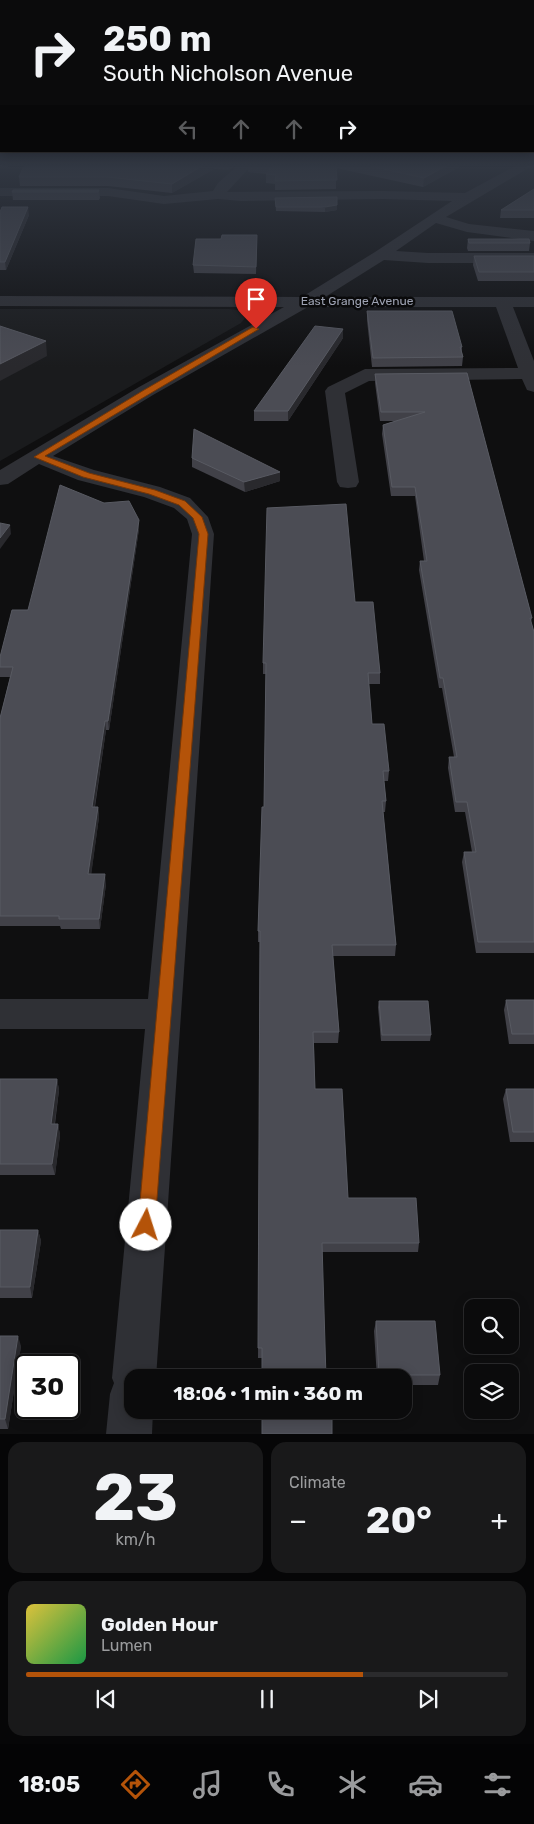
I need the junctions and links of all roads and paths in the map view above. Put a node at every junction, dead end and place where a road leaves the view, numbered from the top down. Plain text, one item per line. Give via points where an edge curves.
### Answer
1 (413, 233) edge
2 (508, 233) edge
3 (534, 236) edge
4 (381, 255) junction
5 (534, 258) edge
6 (306, 301) junction
7 (504, 302) junction
8 (534, 302) edge
9 (6, 306) edge
10 (532, 380) edge
11 (38, 457) junction
12 (0, 479) edge
13 (348, 482) dead end
14 (0, 1014) edge
15 (163, 1014) junction
16 (135, 1369) edge
17 (130, 1419) edge
18 (129, 1434) edge

1 - 4 street
2 - 3 street
4 - 5 street
4 - 6 street
6 - 7 street, East Grange Avenue
6 - 9 street, East Grange Avenue
6 - 11 street
7 - 8 street, East Grange Avenue
7 - 10 street
10 - 13 street via 366,374 335,391
11 - 12 street
11 - 15 street via 86,475 182,503 197,517 203,534
14 - 15 street
15 - 16 street
17 - 18 street

